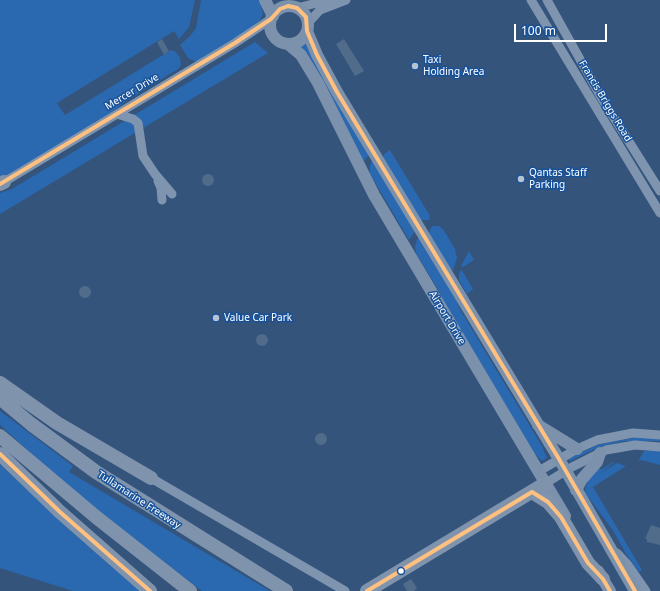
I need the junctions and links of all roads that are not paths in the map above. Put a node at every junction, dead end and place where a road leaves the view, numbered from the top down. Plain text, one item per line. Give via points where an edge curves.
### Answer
1 (265, 0) edge
2 (329, 0) edge
3 (346, 0) edge
4 (531, 0) edge
5 (547, 0) edge
6 (289, 5) edge
7 (272, 17) junction
8 (308, 27) junction
9 (288, 44) junction
10 (117, 114) junction
11 (155, 174) junction
12 (2, 183) edge
13 (660, 191) edge
14 (172, 194) dead end
15 (162, 200) dead end
16 (660, 213) edge
17 (0, 383) edge
18 (0, 398) edge
19 (538, 425) junction
20 (660, 435) edge
21 (0, 436) edge
22 (660, 447) edge
23 (578, 449) junction
24 (600, 453) junction
25 (0, 454) edge
26 (559, 459) junction
27 (565, 471) junction
28 (543, 477) junction
29 (151, 478) joint
30 (576, 490) junction
31 (532, 492) junction
32 (608, 543) junction
33 (606, 585) edge
34 (630, 589) edge
35 (150, 591) edge
36 (190, 591) edge
37 (286, 591) edge
38 (345, 591) edge
39 (367, 591) edge
40 (646, 591) edge

1 - 7 main road
2 - 6 street
3 - 8 street via 320,10
4 - 16 street, Francis Briggs Road
5 - 13 street, Francis Briggs Road via 601,97
6 - 7 main road
6 - 8 main road via 302,12
7 - 9 main road via 271,27 274,36
7 - 10 street, Mercer Drive via 235,43
8 - 9 main road via 300,40
8 - 19 main road via 317,55 337,92
9 - 28 main road, Airport Drive via 301,55 312,72 374,195
10 - 11 street via 138,123 141,151
10 - 12 street, Mercer Drive
11 - 14 street
11 - 15 street via 161,188
17 - 29 highway via 57,423
18 - 37 highway, Tullamarine Freeway via 96,472
19 - 23 main road
19 - 26 main road
20 - 23 street via 620,434
21 - 36 highway via 96,517
22 - 24 street via 629,446
23 - 26 street
24 - 27 street
24 - 30 main road via 597,462
25 - 35 highway via 60,512
26 - 27 main road
26 - 28 street
27 - 28 street
27 - 30 main road
28 - 31 highway
28 - 33 main road, Airport Drive
29 - 38 street
30 - 32 main road
31 - 33 highway via 548,502 561,517 588,563
31 - 39 highway
32 - 34 main road
32 - 40 street via 628,565

